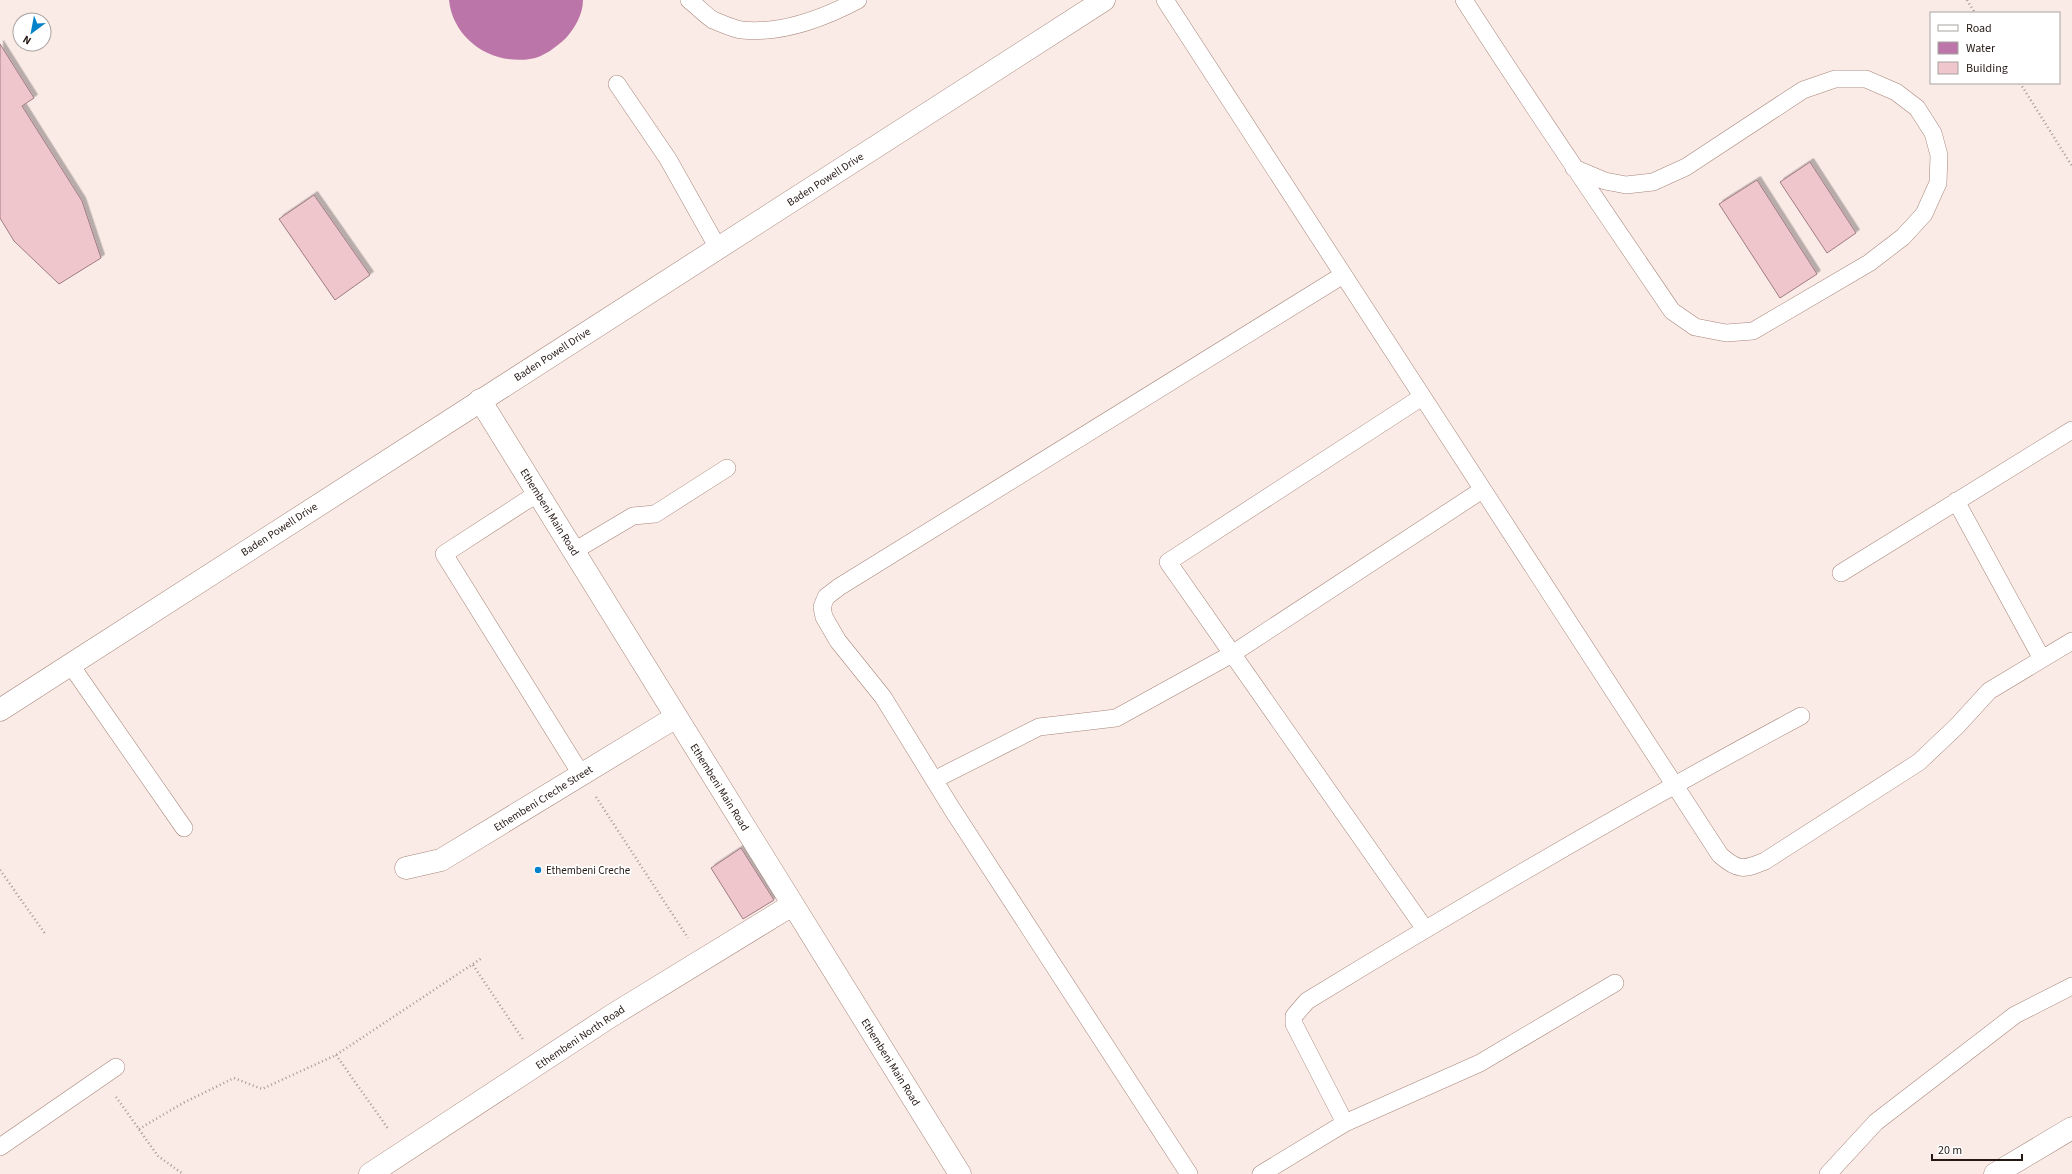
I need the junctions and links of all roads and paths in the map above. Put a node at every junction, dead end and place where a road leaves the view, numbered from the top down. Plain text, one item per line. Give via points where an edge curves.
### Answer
1 (689, 0) edge
2 (858, 0) edge
3 (1104, 0) edge
4 (1165, 0) edge
5 (1464, 0) edge
6 (1967, 0) edge
7 (1974, 12) edge
8 (617, 84) dead end
9 (2021, 84) edge
10 (2072, 166) edge
11 (1574, 168) junction
12 (718, 248) junction
13 (1343, 275) junction
14 (1422, 397) junction
15 (480, 400) junction
16 (2072, 430) edge
17 (727, 468) dead end
18 (1482, 490) junction
19 (538, 493) junction
20 (1956, 501) junction
21 (574, 551) junction
22 (1840, 573) dead end
23 (2072, 642) edge
24 (1232, 654) junction
25 (2042, 659) junction
26 (70, 664) junction
27 (0, 710) edge
28 (1801, 716) dead end
29 (676, 717) junction
30 (581, 774) junction
31 (934, 780) junction
32 (1673, 784) junction
33 (184, 828) dead end
34 (406, 868) dead end
35 (0, 870) edge
36 (792, 904) junction
37 (1425, 929) junction
38 (46, 934) dead end
39 (482, 958) dead end
40 (702, 959) junction
41 (473, 965) junction
42 (1615, 983) dead end
43 (2072, 986) edge
44 (336, 1055) junction
45 (539, 1064) junction
46 (116, 1067) dead end
47 (101, 1076) junction
48 (1346, 1123) junction
49 (2072, 1128) edge
50 (139, 1129) junction
51 (0, 1147) edge
52 (404, 1152) junction
53 (183, 1174) edge
54 (370, 1174) edge
55 (960, 1174) edge
56 (1189, 1174) edge
57 (1261, 1174) edge
58 (1828, 1174) edge
59 (1995, 1174) edge

1 - 2 lane via 712,19 741,30 770,30 799,23 831,14
3 - 12 street, Baden Powell Drive
4 - 13 lane
5 - 11 lane
6 - 7 path
8 - 12 lane via 668,159
9 - 10 path
11 - 11 lane via 1605,181 1626,185 1653,182 1686,167 1803,90 1835,79 1866,79 1896,92 1916,108 1933,134 1939,155 1938,183 1924,214 1903,237 1869,263 1753,331 1726,333 1695,327 1672,311
12 - 15 street, Baden Powell Drive
13 - 14 lane
13 - 31 lane via 826,597 823,612 838,641 883,697
14 - 18 lane
14 - 24 lane via 1168,562
15 - 19 street, Ethembeni Main Road
15 - 26 street, Baden Powell Drive
16 - 20 lane
17 - 21 lane via 655,514 633,516
18 - 24 lane
18 - 32 lane
19 - 21 street, Ethembeni Main Road
19 - 30 lane via 444,554
20 - 22 lane
20 - 25 lane
21 - 29 street, Ethembeni Main Road
23 - 25 lane
24 - 31 lane via 1116,718 1039,727
24 - 37 lane
25 - 32 lane via 1989,691 1919,762 1765,861 1748,868 1730,865 1720,855
26 - 27 street, Baden Powell Drive
26 - 33 lane
28 - 32 lane
29 - 30 street, Ethembeni Creche Street
29 - 36 street, Ethembeni Main Road
30 - 34 street, Ethembeni Creche Street via 441,860
30 - 40 path
31 - 56 lane
32 - 37 lane
35 - 38 path
36 - 40 street, Ethembeni North Road
36 - 55 street, Ethembeni Main Road
37 - 48 lane via 1306,1001 1294,1016 1297,1033
39 - 41 path
40 - 45 street, Ethembeni North Road
41 - 44 path
41 - 45 path
42 - 48 lane via 1480,1063
43 - 58 lane via 2015,1015 1990,1034 1876,1122
44 - 50 path via 262,1089 234,1078 182,1103
44 - 52 path
45 - 52 street, Ethembeni North Road
46 - 47 lane
47 - 50 path
47 - 51 lane
48 - 57 lane
49 - 59 street
50 - 53 path via 158,1156
52 - 54 street, Ethembeni North Road

